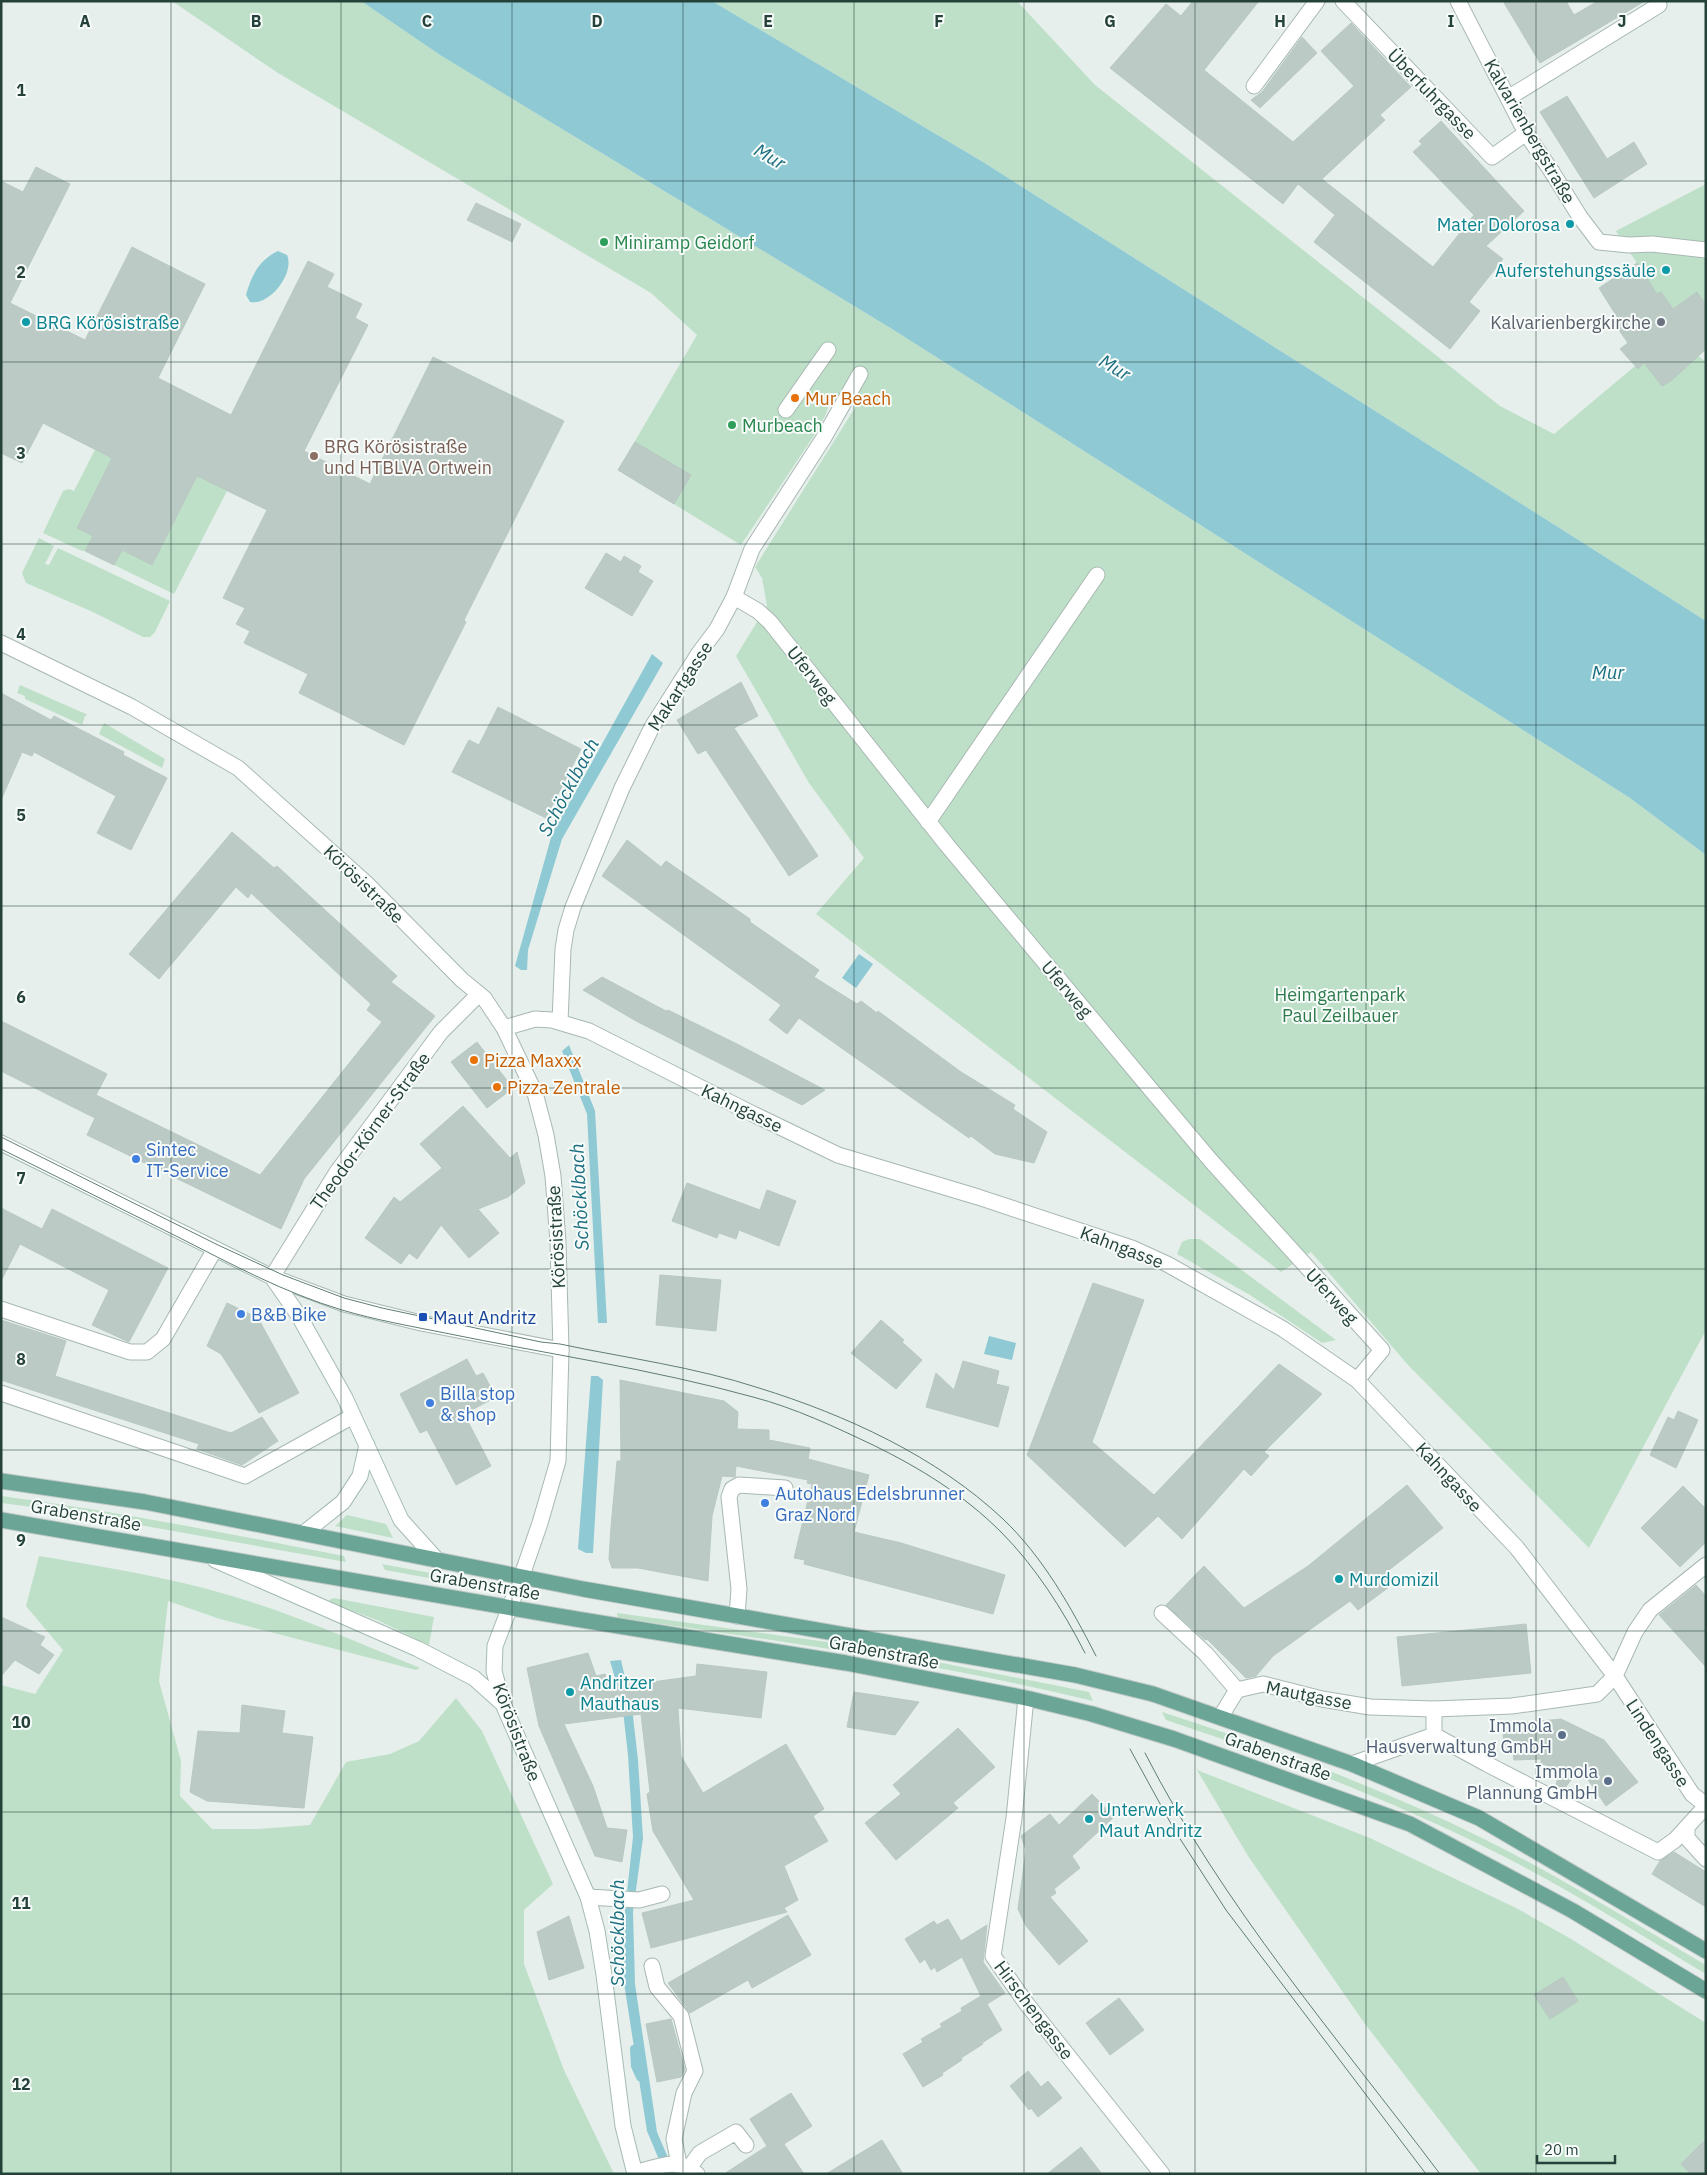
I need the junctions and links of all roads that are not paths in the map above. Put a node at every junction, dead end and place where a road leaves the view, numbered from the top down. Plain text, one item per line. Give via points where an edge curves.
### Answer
1 (1317, 1) edge
2 (1343, 1) edge
3 (1458, 1) edge
4 (1659, 5) dead end
5 (1254, 86) dead end
6 (1508, 98) junction
7 (1526, 132) junction
8 (1706, 250) edge
9 (828, 350) dead end
10 (860, 374) dead end
11 (786, 410) dead end
12 (1097, 574) dead end
13 (734, 597) junction
14 (1, 643) edge
15 (928, 822) junction
16 (479, 994) junction
17 (556, 1021) junction
18 (504, 1028) junction
19 (1, 1142) edge
20 (215, 1249) junction
21 (272, 1277) junction
22 (1, 1308) edge
23 (561, 1350) junction
24 (1357, 1380) junction
25 (1, 1393) edge
26 (354, 1416) junction
27 (367, 1445) junction
28 (1, 1481) edge
29 (785, 1488) dead end
30 (1, 1520) edge
31 (304, 1533) junction
32 (202, 1555) junction
33 (437, 1560) junction
34 (1706, 1565) edge
35 (521, 1578) junction
36 (511, 1607) junction
37 (1162, 1613) dead end
38 (737, 1616) junction
39 (1615, 1676) junction
40 (1236, 1690) junction
41 (1026, 1698) junction
42 (502, 1704) junction
43 (1434, 1709) junction
44 (1221, 1716) junction
45 (1434, 1735) junction
46 (1352, 1764) junction
47 (1706, 1805) edge
48 (1687, 1828) junction
49 (1706, 1859) edge
50 (662, 1894) dead end
51 (588, 1897) junction
52 (1706, 1951) edge
53 (652, 1966) dead end
54 (1706, 1991) edge
55 (746, 2145) dead end
56 (685, 2167) edge
57 (635, 2174) edge
58 (1162, 2174) edge

1 - 5 street
2 - 7 street, Überfuhrgasse via 1492,156
3 - 6 street, Kalvarienbergstraße
4 - 6 street
6 - 7 street, Kalvarienbergstraße
7 - 8 street, Kalvarienbergstraße via 1599,242
9 - 11 street
10 - 13 street, Makartgasse via 752,550
12 - 15 street
13 - 15 street, Uferweg via 770,622
13 - 17 street, Makartgasse via 652,727 622,788 566,930
14 - 16 street, Körösistraße via 132,707 238,768 366,883
15 - 24 street, Uferweg via 1212,1162 1382,1350
16 - 18 street, Körösistraße
16 - 21 street, Theodor-Körner-Straße via 441,1032 337,1172
17 - 18 street, Kahngasse via 534,1019
17 - 24 street, Kahngasse via 589,1031 838,1154 1132,1248 1283,1329
18 - 23 street, Körösistraße via 535,1093 546,1136 557,1213
19 - 20 street
20 - 21 street
20 - 22 street via 163,1339 147,1352 130,1352
21 - 23 street via 344,1304 421,1323
21 - 26 street via 299,1316
23 - 35 street, Körösistraße via 558,1461
24 - 39 street, Kahngasse via 1517,1548
25 - 26 street via 245,1476
26 - 27 street
27 - 31 street via 360,1476 343,1502
27 - 33 street via 401,1520
28 - 31 main road, Grabenstraße via 145,1502
29 - 38 street via 739,1485 728,1497 738,1589
30 - 32 main road, Grabenstraße
31 - 33 main road, Grabenstraße
32 - 36 main road, Grabenstraße
32 - 42 street via 418,1649 474,1678
33 - 35 main road, Grabenstraße
34 - 39 street via 1650,1610 1635,1632
35 - 36 street, Körösistraße
35 - 38 main road, Grabenstraße
36 - 41 main road, Grabenstraße via 846,1663
36 - 42 street, Körösistraße via 496,1646 494,1671
37 - 40 street via 1206,1654
38 - 44 main road, Grabenstraße, bridge via 1075,1676 1153,1694
39 - 43 street, Mautgasse via 1597,1694 1512,1706
39 - 47 street, Lindengasse via 1692,1794
40 - 43 street, Mautgasse via 1263,1684 1370,1707
40 - 44 street
41 - 54 main road, Grabenstraße, bridge via 1174,1739 1410,1824 1573,1911
41 - 58 street, Hirschengasse via 1014,1818 993,1956 1026,2003
42 - 51 street, Körösistraße
43 - 45 street
44 - 46 main road, Grabenstraße
45 - 46 street
45 - 48 street via 1658,1852
46 - 52 main road, Grabenstraße via 1479,1818
47 - 48 street
48 - 49 street via 1687,1838
50 - 51 street via 638,1900
51 - 57 street, Körösistraße via 601,1958 623,2126
53 - 56 street via 657,1987 681,2016 695,2071 684,2093 674,2139
55 - 56 street via 736,2132 700,2153
56 - 57 street via 656,2168

